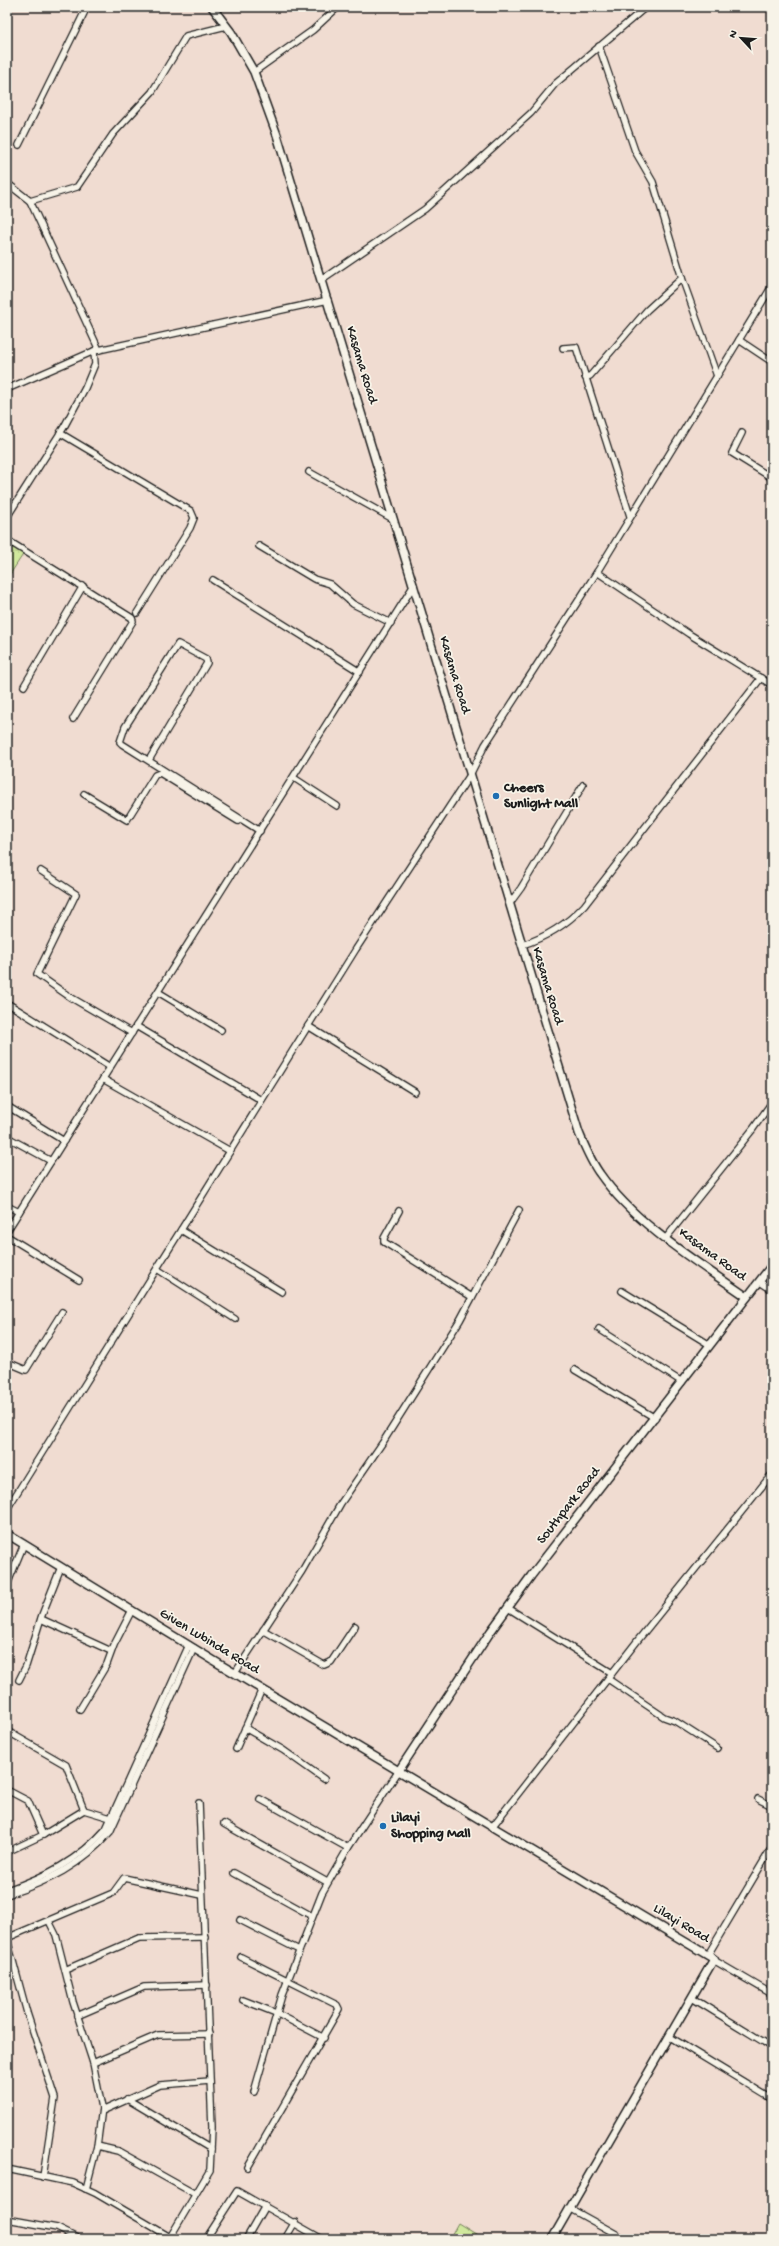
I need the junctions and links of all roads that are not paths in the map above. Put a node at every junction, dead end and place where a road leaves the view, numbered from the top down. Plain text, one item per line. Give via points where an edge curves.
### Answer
1 (87, 7) edge
2 (212, 7) edge
3 (338, 7) edge
4 (646, 7) edge
5 (226, 26) junction
6 (599, 46) junction
7 (254, 72) junction
8 (19, 145) dead end
9 (7, 183) edge
10 (30, 201) junction
11 (682, 278) junction
12 (321, 280) junction
13 (772, 286) edge
14 (328, 300) junction
15 (739, 340) junction
16 (563, 348) dead end
17 (97, 350) junction
18 (772, 362) edge
19 (717, 376) junction
20 (585, 377) junction
21 (7, 389) edge
22 (60, 433) junction
23 (742, 433) dead end
24 (309, 472) dead end
25 (772, 478) edge
26 (630, 516) junction
27 (7, 517) edge
28 (393, 518) junction
29 (7, 540) edge
30 (259, 546) dead end
31 (597, 572) junction
32 (213, 580) dead end
33 (414, 585) junction
34 (83, 586) junction
35 (137, 613) dead end
36 (391, 623) junction
37 (360, 672) junction
38 (761, 678) junction
39 (772, 684) edge
40 (24, 686) dead end
41 (73, 719) dead end
42 (149, 760) junction
43 (470, 775) junction
44 (294, 778) junction
45 (583, 785) dead end
46 (84, 794) dead end
47 (338, 806) dead end
48 (260, 832) junction
49 (41, 872) dead end
50 (510, 903) junction
51 (522, 945) junction
52 (158, 992) junction
53 (7, 1003) edge
54 (136, 1026) junction
55 (308, 1026) junction
56 (221, 1030) dead end
57 (132, 1033) junction
58 (110, 1067) junction
59 (103, 1079) junction
60 (415, 1092) dead end
61 (261, 1100) junction
62 (772, 1102) edge
63 (7, 1106) edge
64 (7, 1137) edge
65 (64, 1141) junction
66 (230, 1151) junction
67 (51, 1161) junction
68 (7, 1206) edge
69 (520, 1210) dead end
70 (398, 1211) dead end
71 (19, 1212) junction
72 (181, 1230) junction
73 (7, 1232) edge
74 (7, 1236) edge
75 (666, 1238) junction
76 (772, 1265) edge
77 (157, 1269) junction
78 (79, 1280) dead end
79 (760, 1282) junction
80 (772, 1290) edge
81 (622, 1291) dead end
82 (282, 1292) dead end
83 (472, 1297) junction
84 (747, 1297) junction
85 (62, 1312) dead end
86 (235, 1319) dead end
87 (599, 1329) dead end
88 (710, 1345) junction
89 (7, 1362) edge
90 (575, 1370) dead end
91 (682, 1382) junction
92 (654, 1418) junction
93 (772, 1474) edge
94 (7, 1509) edge
95 (7, 1534) edge
96 (24, 1544) junction
97 (61, 1567) junction
98 (7, 1585) edge
99 (508, 1608) junction
100 (132, 1610) junction
101 (41, 1619) junction
102 (355, 1626) dead end
103 (264, 1630) junction
104 (191, 1647) junction
105 (111, 1652) junction
106 (235, 1673) junction
107 (612, 1673) junction
108 (608, 1679) junction
109 (19, 1680) dead end
110 (262, 1689) junction
111 (80, 1709) dead end
112 (245, 1728) junction
113 (7, 1732) edge
114 (717, 1748) dead end
115 (236, 1749) dead end
116 (398, 1772) junction
117 (324, 1779) dead end
118 (7, 1790) edge
119 (260, 1799) dead end
120 (758, 1799) dead end
121 (199, 1803) dead end
122 (772, 1806) edge
123 (84, 1810) junction
124 (114, 1819) junction
125 (224, 1824) dead end
126 (492, 1827) junction
127 (43, 1835) junction
128 (772, 1847) edge
129 (348, 1848) junction
130 (7, 1852) edge
131 (234, 1873) dead end
132 (327, 1882) junction
133 (7, 1890) edge
134 (7, 1895) edge
135 (202, 1895) junction
136 (312, 1916) junction
137 (240, 1920) dead end
138 (49, 1921) junction
139 (204, 1937) junction
140 (7, 1939) edge
141 (299, 1950) junction
142 (241, 1958) dead end
143 (714, 1959) junction
144 (65, 1970) junction
145 (288, 1981) junction
146 (206, 1986) junction
147 (772, 1994) edge
148 (692, 1998) junction
149 (243, 2000) dead end
150 (276, 2013) junction
151 (78, 2016) junction
152 (208, 2034) junction
153 (670, 2037) junction
154 (324, 2038) junction
155 (772, 2047) edge
156 (93, 2063) junction
157 (210, 2081) junction
158 (254, 2092) dead end
159 (772, 2098) edge
160 (128, 2099) junction
161 (102, 2111) junction
162 (97, 2146) junction
163 (211, 2149) junction
164 (248, 2167) dead end
165 (7, 2169) edge
166 (43, 2177) junction
167 (86, 2189) junction
168 (196, 2194) junction
169 (265, 2206) junction
170 (569, 2208) junction
171 (7, 2219) edge
172 (295, 2222) junction
173 (170, 2238) edge
174 (79, 2239) edge
175 (206, 2239) edge
176 (246, 2239) edge
177 (285, 2239) edge
178 (322, 2239) edge
179 (552, 2239) edge
180 (625, 2239) edge

1 - 8 street
2 - 5 street, Kasama Road
3 - 7 street via 313,30
4 - 6 street
5 - 7 street, Kasama Road
5 - 10 street via 186,36 152,92 113,134 77,186
6 - 11 street via 635,151 653,182
6 - 12 street via 555,84 530,113 425,209
7 - 12 street, Kasama Road via 277,135
9 - 10 street
10 - 17 street
11 - 19 street
11 - 20 street via 646,310 590,376
12 - 14 street, Kasama Road
13 - 15 street
14 - 17 street
14 - 28 street, Kasama Road
15 - 18 street
15 - 19 street
16 - 20 street via 576,347
17 - 21 street
17 - 22 street via 92,373
19 - 26 street
20 - 26 street
22 - 27 street
22 - 35 street via 191,511 194,518
23 - 25 street via 732,453
24 - 28 street
26 - 31 street
28 - 33 street, Kasama Road
29 - 34 street
30 - 36 street via 314,579 330,584 353,604
31 - 38 street
31 - 43 street via 485,745
32 - 37 street
33 - 36 street
33 - 43 street, Kasama Road
34 - 40 street
34 - 41 street via 130,615 133,621
36 - 37 street
37 - 44 street
38 - 39 street
38 - 51 street via 584,906 570,921 553,933
42 - 42 street via 122,744 121,735 178,644 206,659 207,663
42 - 48 street
43 - 50 street, Kasama Road
43 - 55 street
44 - 47 street
44 - 48 street
45 - 50 street via 522,888
46 - 48 street via 127,820 155,775 160,773
48 - 52 street
49 - 57 street via 76,894 37,974 70,997
50 - 51 street, Kasama Road
51 - 75 street, Kasama Road via 579,1133 593,1163 629,1207
52 - 54 street
52 - 56 street
53 - 58 street
54 - 57 street
54 - 61 street
55 - 60 street
55 - 61 street
57 - 58 street
58 - 59 street
59 - 65 street
59 - 66 street
61 - 66 street
62 - 75 street
63 - 65 street
64 - 67 street
65 - 67 street
66 - 72 street
67 - 71 street
68 - 71 street
69 - 83 street
70 - 83 street via 384,1242
71 - 73 street
72 - 77 street
72 - 82 street
74 - 78 street
75 - 84 street, Kasama Road
76 - 79 street, Southpark Road
77 - 86 street
77 - 94 street
79 - 80 street
79 - 84 street, Southpark Road
81 - 88 street
83 - 103 street via 460,1320 341,1503
84 - 88 street, Southpark Road
85 - 89 street via 26,1370
87 - 91 street
88 - 91 street, Southpark Road
90 - 92 street
91 - 92 street, Southpark Road
92 - 99 street, Southpark Road
93 - 107 street
95 - 96 street, Given Lubinda Road
96 - 97 street, Given Lubinda Road
96 - 98 street
97 - 100 street, Given Lubinda Road
97 - 101 street
99 - 107 street
99 - 116 street, Southpark Road
100 - 104 street, Given Lubinda Road
100 - 105 street
101 - 105 street
101 - 109 street
102 - 103 street via 331,1662 324,1665
103 - 106 street
104 - 106 street, Given Lubinda Road
104 - 124 street
105 - 111 street via 107,1664
106 - 110 street, Given Lubinda Road
107 - 108 street
108 - 114 street via 664,1717 675,1721
108 - 126 street
110 - 112 street
110 - 116 street, Given Lubinda Road
112 - 115 street
112 - 117 street via 283,1750
113 - 123 street via 66,1765
116 - 126 street, Lilayi Road
116 - 129 street
118 - 127 street via 28,1801
119 - 129 street
120 - 122 street
121 - 135 street
123 - 124 street
123 - 127 street
124 - 133 street via 79,1856 33,1881
124 - 134 street via 110,1832 95,1850 82,1860 36,1886
125 - 132 street
126 - 143 street, Lilayi Road
127 - 130 street
128 - 143 street via 709,1952
129 - 132 street
131 - 136 street
132 - 136 street
135 - 138 street via 124,1878 113,1893
135 - 139 street
136 - 141 street
137 - 141 street
138 - 140 street
138 - 144 street via 56,1935
139 - 144 street via 139,1938
139 - 146 street
140 - 166 street via 54,2098
141 - 145 street
142 - 145 street
143 - 147 street
143 - 148 street, Lilayi Road
144 - 151 street
145 - 150 street
145 - 154 street via 339,2007
146 - 151 street via 138,1988
146 - 152 street
148 - 153 street, Lilayi Road
148 - 155 street
149 - 150 street
150 - 154 street
150 - 158 street
151 - 156 street
152 - 156 street via 158,2035
152 - 157 street
153 - 159 street
153 - 170 street, Lilayi Road
154 - 164 street
156 - 161 street
157 - 160 street via 160,2085
157 - 163 street
160 - 161 street
160 - 163 street
161 - 162 street
162 - 167 street
162 - 168 street via 118,2151
163 - 168 street via 210,2170
165 - 166 street
166 - 167 street via 73,2183
167 - 173 street
168 - 173 street
169 - 172 street
169 - 175 street via 240,2191 236,2192
169 - 176 street
170 - 179 street, Lilayi Road
170 - 180 street
171 - 174 street via 58,2228
172 - 177 street
172 - 178 street

